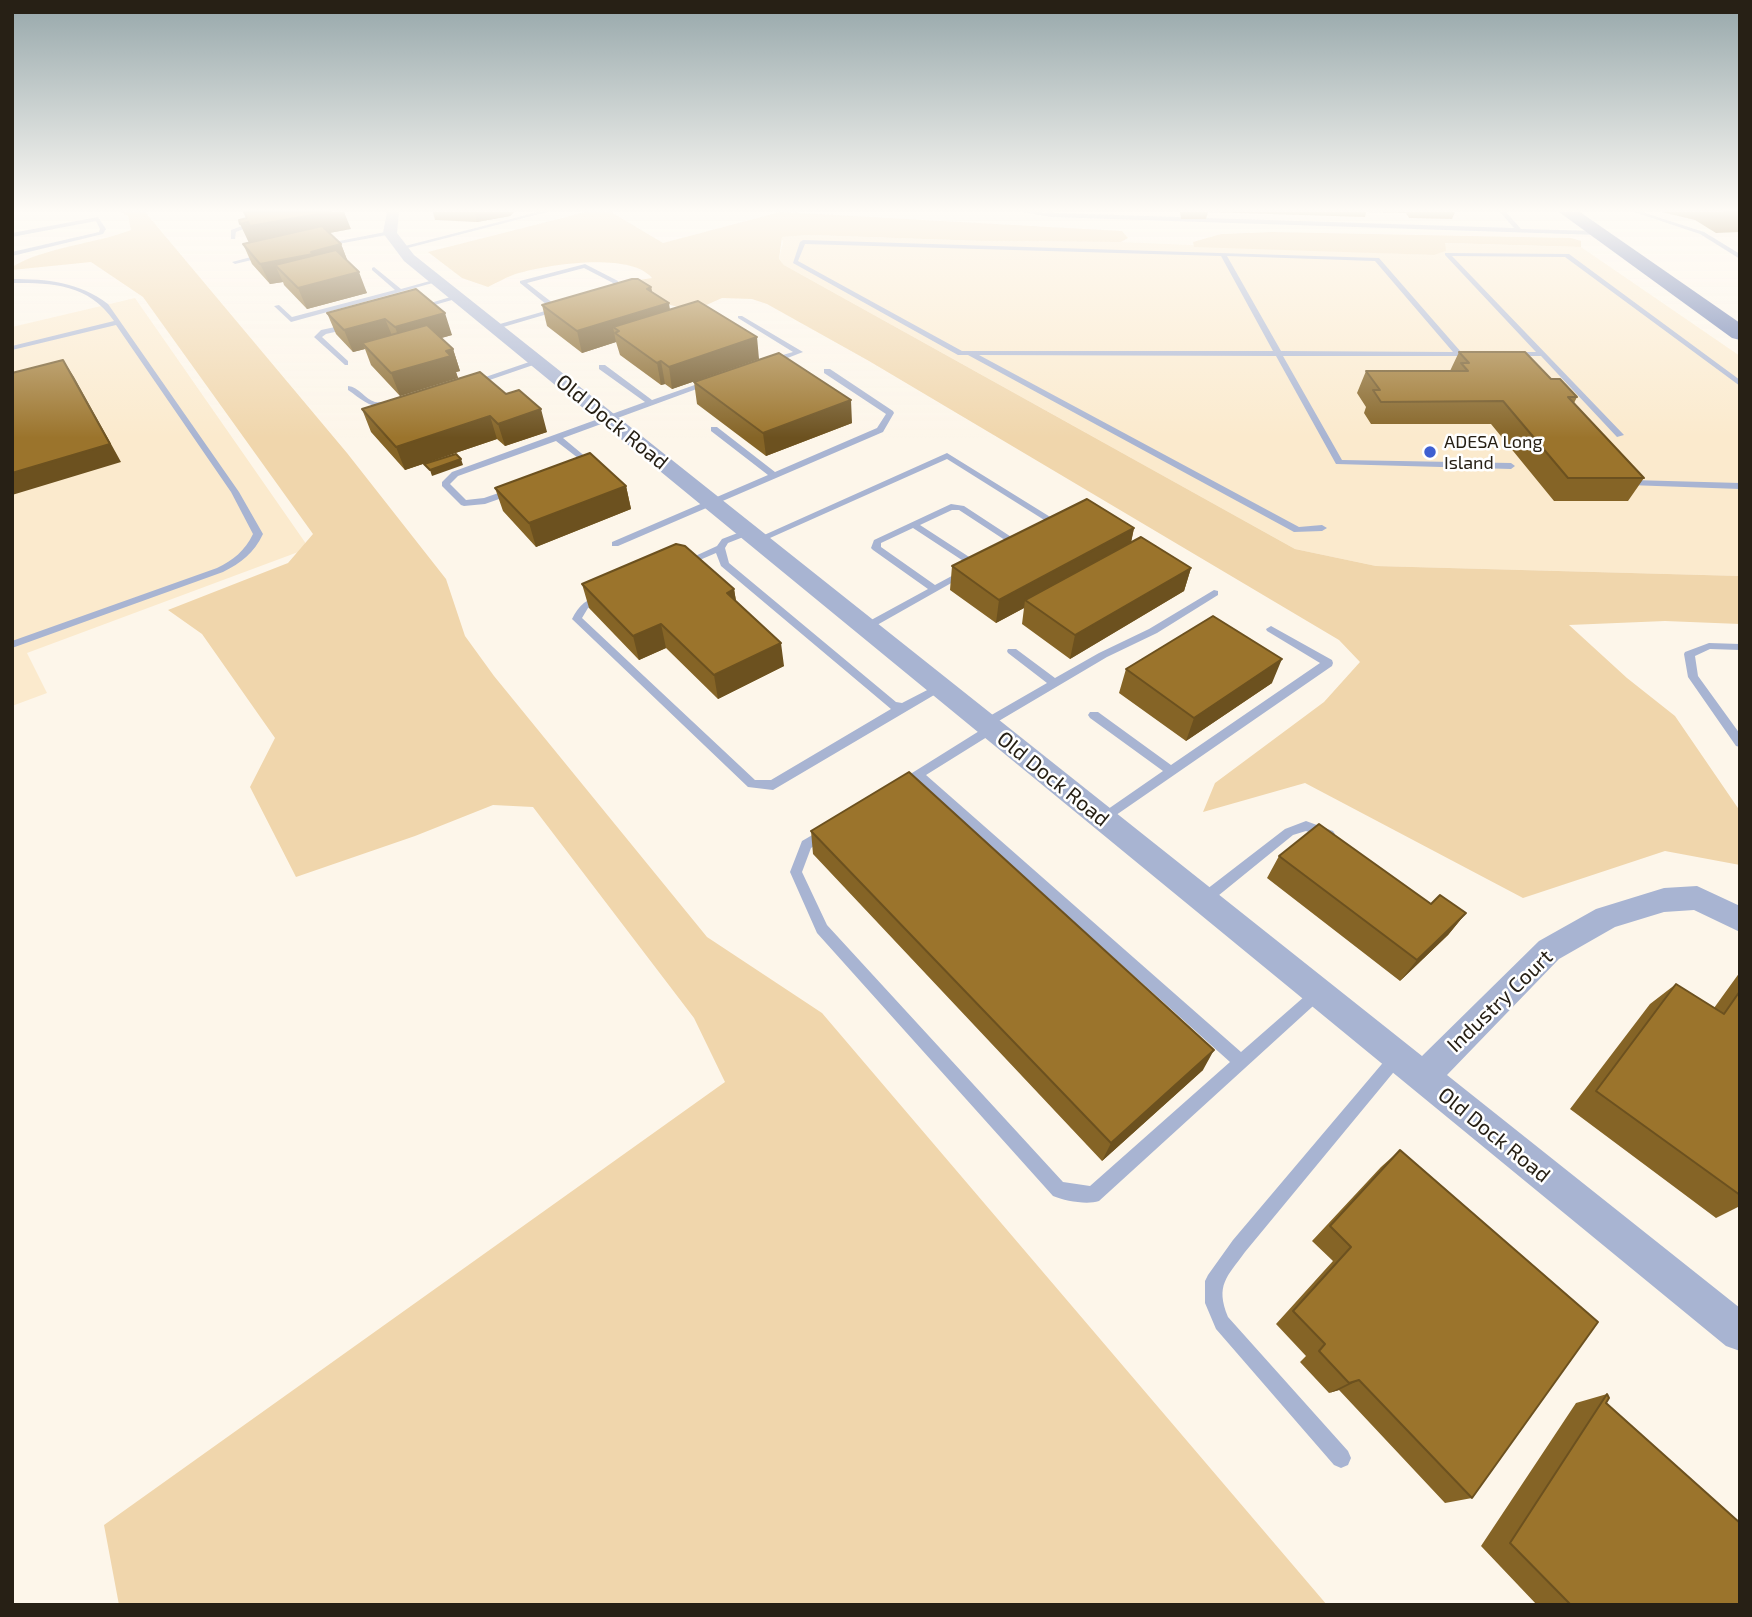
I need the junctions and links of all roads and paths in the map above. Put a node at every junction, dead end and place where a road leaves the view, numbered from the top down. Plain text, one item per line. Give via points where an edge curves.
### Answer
1 (75, 287) edge
2 (397, 287) edge
3 (410, 287) edge
4 (445, 287) edge
5 (525, 287) edge
6 (615, 287) edge
7 (840, 287) edge
8 (1241, 287) edge
9 (1402, 287) edge
10 (1478, 287) edge
11 (1611, 287) edge
12 (1675, 287) edge
13 (400, 290) junction
14 (457, 297) junction
15 (596, 298) edge
16 (277, 306) dead end
17 (570, 306) edge
18 (408, 310) edge
19 (557, 310) junction
20 (740, 317) dead end
21 (118, 322) junction
22 (355, 324) edge
23 (496, 328) junction
24 (1740, 333) edge
25 (12, 348) edge
26 (1278, 353) junction
27 (971, 354) junction
28 (1460, 354) junction
29 (1485, 354) edge
30 (1498, 354) edge
31 (1541, 354) junction
32 (538, 362) junction
33 (345, 363) dead end
34 (762, 365) edge
35 (602, 367) dead end
36 (827, 371) dead end
37 (713, 382) edge
38 (1740, 384) edge
39 (461, 386) edge
40 (351, 388) dead end
41 (404, 403) edge
42 (652, 404) junction
43 (608, 418) junction
44 (1602, 427) dead end
45 (1612, 428) junction
46 (714, 429) dead end
47 (1620, 435) dead end
48 (557, 438) junction
49 (1511, 466) dead end
50 (561, 472) edge
51 (775, 476) junction
52 (1632, 483) edge
53 (1740, 486) edge
54 (523, 487) edge
55 (713, 503) junction
56 (914, 524) junction
57 (1322, 528) dead end
58 (1036, 534) edge
59 (753, 536) junction
60 (615, 544) dead end
61 (720, 548) junction
62 (1007, 550) edge
63 (987, 560) edge
64 (977, 566) junction
65 (670, 569) edge
66 (934, 589) junction
67 (1214, 593) dead end
68 (608, 595) edge
69 (866, 627) junction
70 (1271, 629) dead end
71 (12, 645) edge
72 (1740, 647) edge
73 (1012, 651) dead end
74 (1054, 683) junction
75 (941, 688) junction
76 (903, 707) junction
77 (1094, 715) dead end
78 (988, 726) junction
79 (1740, 743) edge
80 (1171, 771) junction
81 (918, 775) junction
82 (883, 796) edge
83 (1102, 819) junction
84 (839, 824) edge
85 (1344, 844) edge
86 (1203, 900) junction
87 (1740, 920) edge
88 (1318, 993) junction
89 (1397, 1057) junction
90 (1241, 1062) junction
91 (1422, 1078) junction
92 (1740, 1332) edge
93 (1341, 1458) dead end

1 - 21 lane via 106,305
2 - 13 lane
3 - 13 lane
4 - 14 street, Old Dock Road
5 - 19 lane
6 - 15 lane
7 - 27 lane via 961,354
8 - 26 lane
9 - 28 lane
10 - 31 lane
11 - 38 lane
12 - 24 main road
13 - 16 lane via 291,320
14 - 18 lane
14 - 23 street, Old Dock Road
17 - 19 lane
19 - 23 lane
20 - 34 lane via 799,352
21 - 25 lane
21 - 71 lane via 235,492 258,534 241,559 220,570
22 - 33 lane via 318,337
23 - 32 street, Old Dock Road
26 - 27 lane
26 - 28 lane
26 - 49 lane via 1339,462
27 - 57 lane via 1297,530
28 - 29 lane
30 - 31 lane
31 - 45 lane via 1571,391
32 - 39 lane
32 - 43 street, Old Dock Road
35 - 42 lane
36 - 51 lane via 890,413 887,420 880,430
37 - 42 lane
40 - 41 lane via 372,404
42 - 43 lane
43 - 48 lane
43 - 55 street, Old Dock Road
44 - 45 lane
45 - 47 lane
46 - 51 lane
48 - 50 lane via 583,458 574,468
48 - 54 lane via 455,474 445,484 464,503 485,501
51 - 55 lane
52 - 53 lane
55 - 59 street, Old Dock Road
55 - 60 lane
56 - 62 lane via 951,507 961,508 1021,541
56 - 64 lane
56 - 66 lane via 877,542 876,548
58 - 59 lane via 1055,523 947,456
59 - 61 lane via 725,541
59 - 69 street, Old Dock Road
61 - 65 lane
61 - 76 lane via 724,564 893,706
63 - 64 lane
64 - 66 lane
66 - 69 lane
67 - 74 lane
68 - 76 lane via 584,606 577,619 752,784 773,785
69 - 75 street, Old Dock Road
70 - 80 lane via 1328,663
72 - 79 lane via 1709,646 1689,654 1693,677
73 - 74 lane
74 - 78 lane
75 - 76 lane
75 - 78 street, Old Dock Road
77 - 80 lane
78 - 81 lane
78 - 83 street, Old Dock Road
80 - 83 lane
81 - 82 lane
81 - 90 lane
83 - 86 street, Old Dock Road
84 - 90 lane via 806,845 796,872 822,929 1059,1190 1093,1195
85 - 86 lane via 1323,830 1306,826 1289,832
86 - 88 street, Old Dock Road
87 - 91 street, Industry Court via 1697,898 1664,900 1606,918 1549,950
88 - 89 street, Old Dock Road
88 - 90 lane
89 - 91 street, Old Dock Road
89 - 93 lane via 1214,1281 1214,1303 1222,1323
91 - 92 street, Old Dock Road

